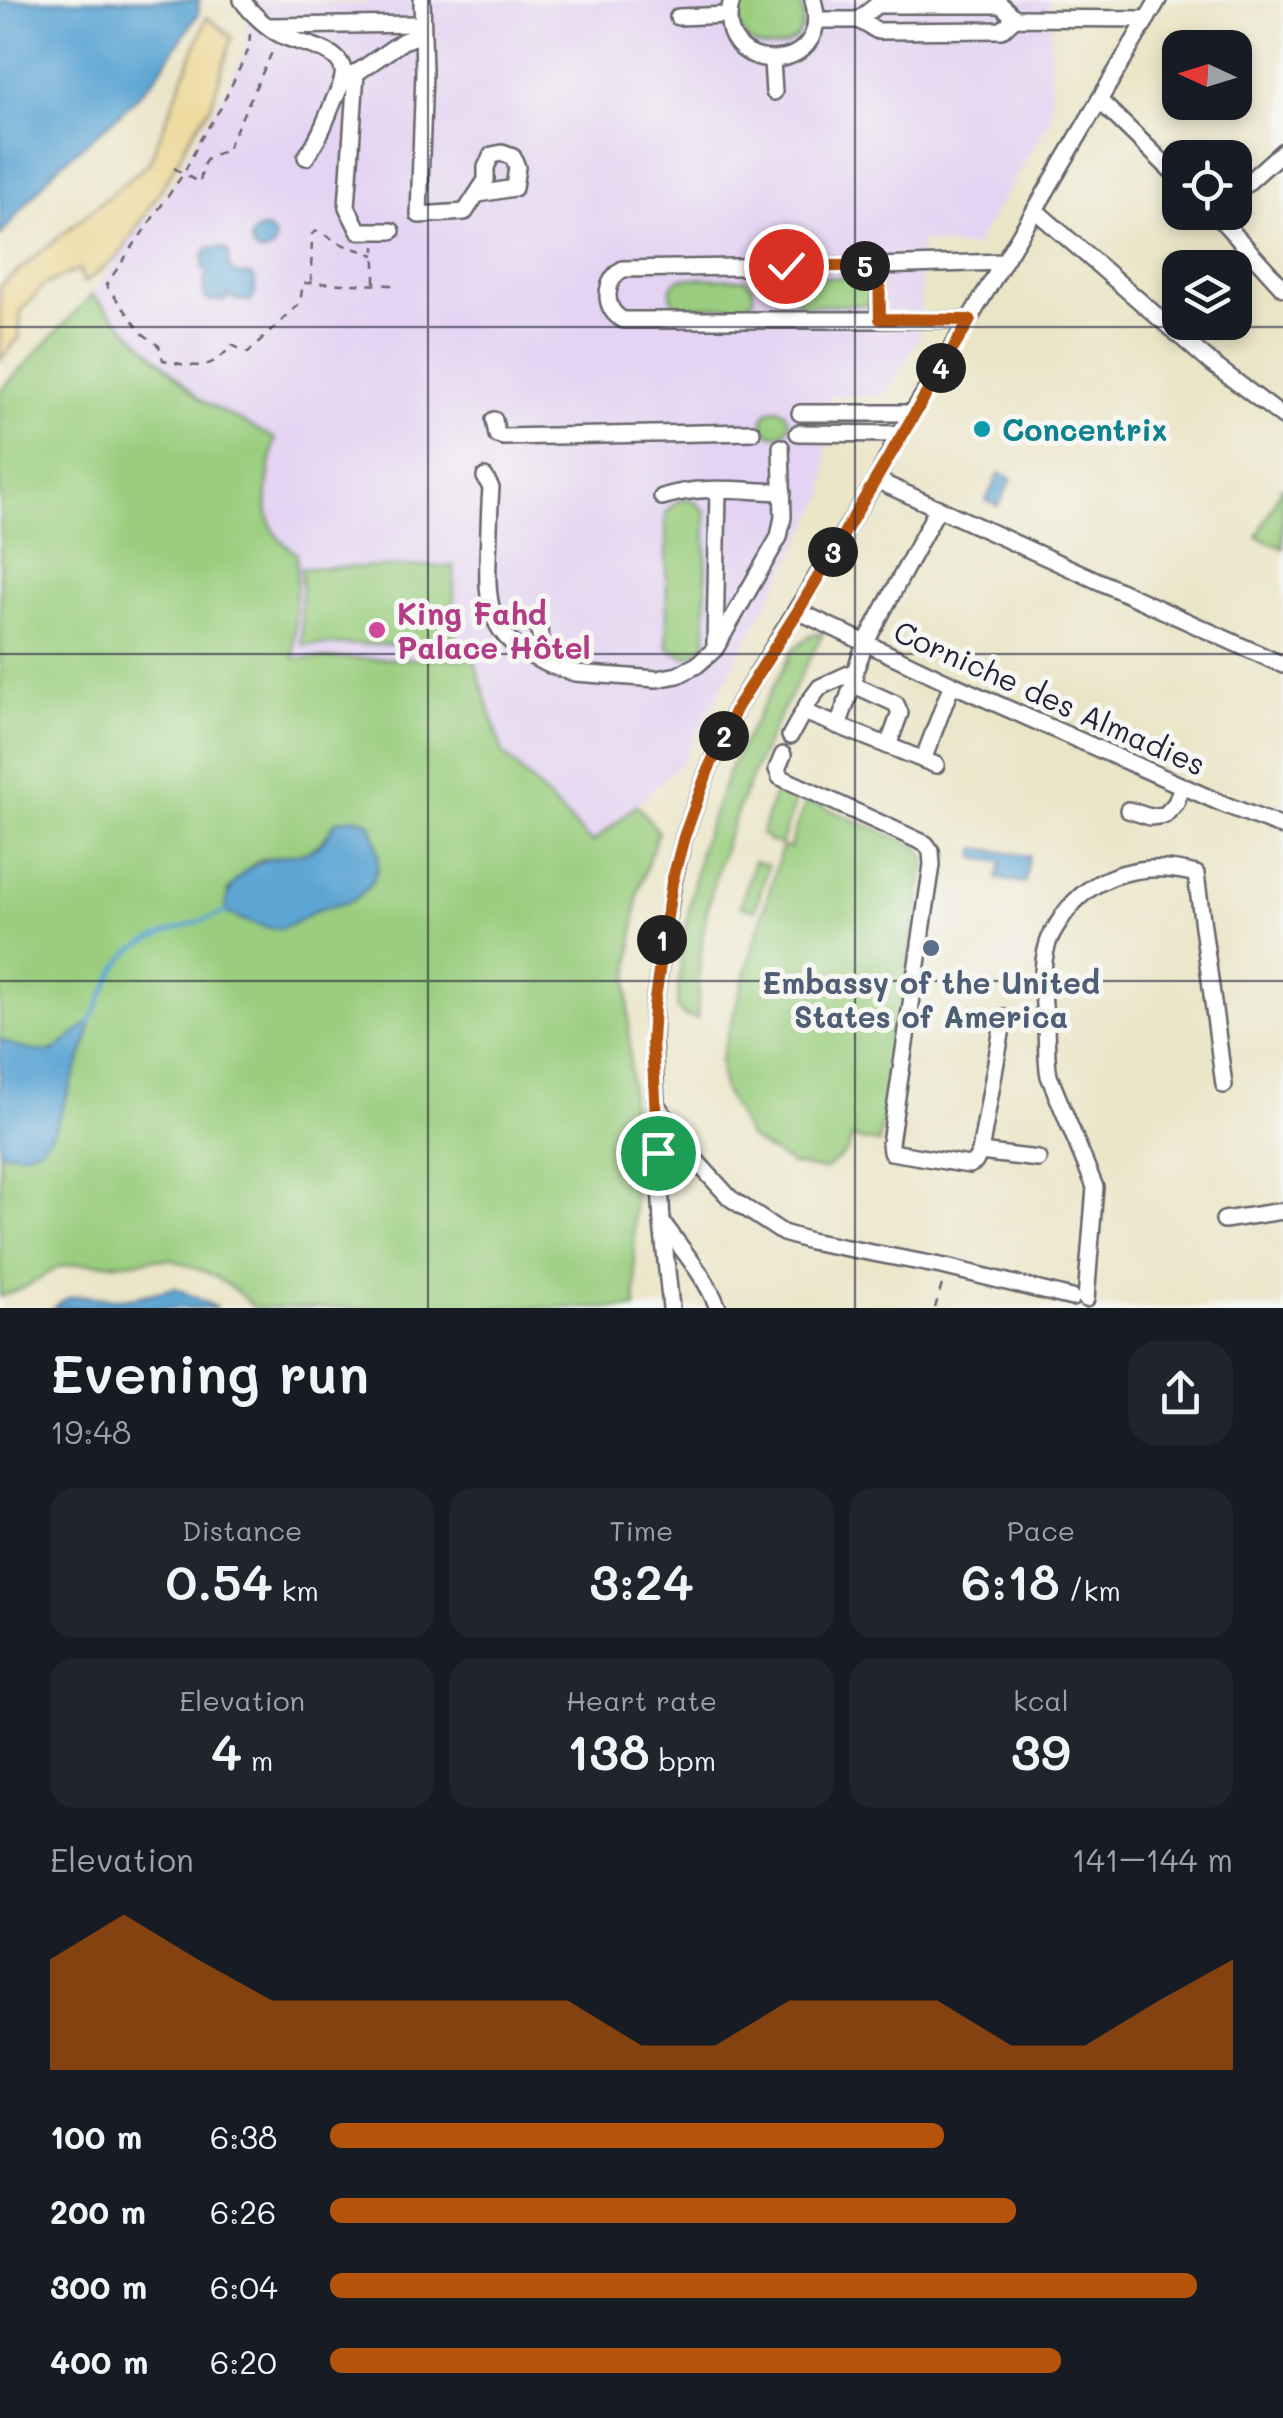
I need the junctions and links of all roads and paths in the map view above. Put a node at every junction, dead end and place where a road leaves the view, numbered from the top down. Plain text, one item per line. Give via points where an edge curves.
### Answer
1 (422, 0) edge
2 (813, 0) edge
3 (1099, 0) edge
4 (1158, 0) edge
5 (245, 4) edge
6 (730, 8) edge
7 (678, 17) dead end
8 (1015, 18) junction
9 (1099, 18) junction
10 (1146, 19) junction
11 (816, 20) junction
12 (858, 20) junction
13 (422, 29) junction
14 (274, 30) junction
15 (772, 60) junction
16 (356, 72) junction
17 (341, 82) junction
18 (774, 92) dead end
19 (1100, 100) junction
20 (1283, 152) edge
21 (306, 157) dead end
22 (1162, 161) edge
23 (174, 168) dead end
24 (184, 173) junction
25 (1252, 179) edge
26 (479, 194) dead end
27 (1036, 210) junction
28 (1230, 230) edge
29 (384, 231) joint
30 (375, 255) junction
31 (1003, 262) junction
32 (879, 266) junction
33 (312, 282) junction
34 (375, 284) junction
35 (394, 285) dead end
36 (1283, 288) edge
37 (880, 319) junction
38 (970, 320) junction
39 (914, 412) junction
40 (800, 414) dead end
41 (1283, 417) edge
42 (494, 420) dead end
43 (752, 432) dead end
44 (798, 433) dead end
45 (900, 434) junction
46 (780, 447) dead end
47 (485, 477) dead end
48 (876, 480) junction
49 (718, 490) junction
50 (783, 492) junction
51 (662, 496) dead end
52 (938, 508) junction
53 (798, 611) junction
54 (538, 622) dead end
55 (866, 644) junction
56 (716, 649) junction
57 (550, 665) junction
58 (1283, 665) edge
59 (854, 678) junction
60 (952, 684) junction
61 (804, 712) junction
62 (838, 726) junction
63 (790, 736) dead end
64 (888, 746) junction
65 (783, 756) dead end
66 (1182, 786) junction
67 (1128, 810) dead end
68 (1283, 827) edge
69 (1004, 1016) dead end
70 (1224, 1086) dead end
71 (656, 1104) junction
72 (980, 1152) junction
73 (658, 1153) junction
74 (1038, 1160) dead end
75 (699, 1164) junction
76 (1283, 1211) edge
77 (1224, 1220) dead end
78 (662, 1223) junction
79 (946, 1267) junction
80 (671, 1308) edge
81 (718, 1308) edge
82 (935, 1308) edge

1 - 13 street
2 - 11 street
3 - 9 street
4 - 10 street
5 - 14 street
5 - 24 path via 249,49
6 - 7 street
6 - 15 street via 738,44
8 - 9 street
8 - 12 street via 1002,30 878,31
8 - 12 street via 1001,4 877,5
9 - 10 street
10 - 19 street
11 - 12 street
11 - 15 street via 802,49
13 - 14 street
13 - 16 street
13 - 26 street via 419,215 465,212
14 - 17 street via 337,58
14 - 24 path via 226,151 206,159 200,183
15 - 18 street
16 - 17 street
16 - 29 street via 347,207 359,231
17 - 21 street
19 - 22 street
19 - 27 street
20 - 25 street
23 - 24 path
24 - 33 path via 106,285 159,346 162,360 198,368 232,345 248,353 300,304 303,282
27 - 31 street
27 - 41 street via 1210,364
28 - 36 street
29 - 30 path
30 - 33 path via 318,231 312,234
30 - 34 path
31 - 32 street
31 - 38 street
32 - 37 street
32 - 37 street via 623,270 608,284 609,307 623,320
33 - 34 path
34 - 35 path
37 - 38 street
38 - 39 street
39 - 40 street
39 - 45 street
42 - 43 street via 503,437
44 - 45 street
45 - 48 street
46 - 50 street
47 - 57 street via 491,488 489,608 510,640
48 - 52 street
48 - 53 street
49 - 50 street
49 - 51 street
49 - 56 street
50 - 56 street via 778,536
52 - 55 street
52 - 58 street
53 - 55 street, Corniche des Almadies
53 - 71 street via 737,707 684,837 654,1006
54 - 57 street
55 - 59 street
55 - 60 street, Corniche des Almadies
56 - 57 street via 678,675 657,678
59 - 61 street via 820,687
59 - 62 street
59 - 64 street via 899,708
60 - 64 street via 929,762
60 - 66 street, Corniche des Almadies
61 - 62 street
61 - 63 street
62 - 64 street
65 - 72 street via 780,777 931,852 889,1148 969,1164
66 - 67 street via 1166,815
66 - 68 street, Corniche des Almadies
69 - 72 street
70 - 79 street via 1196,874 1152,867 1095,885 1073,901 1050,936 1043,972 1049,1076 1095,1187 1079,1299
71 - 73 street
71 - 75 street
72 - 74 street
73 - 75 street
73 - 78 street
75 - 79 street via 730,1198 783,1233
76 - 77 street
78 - 80 street
78 - 81 street
79 - 82 path

